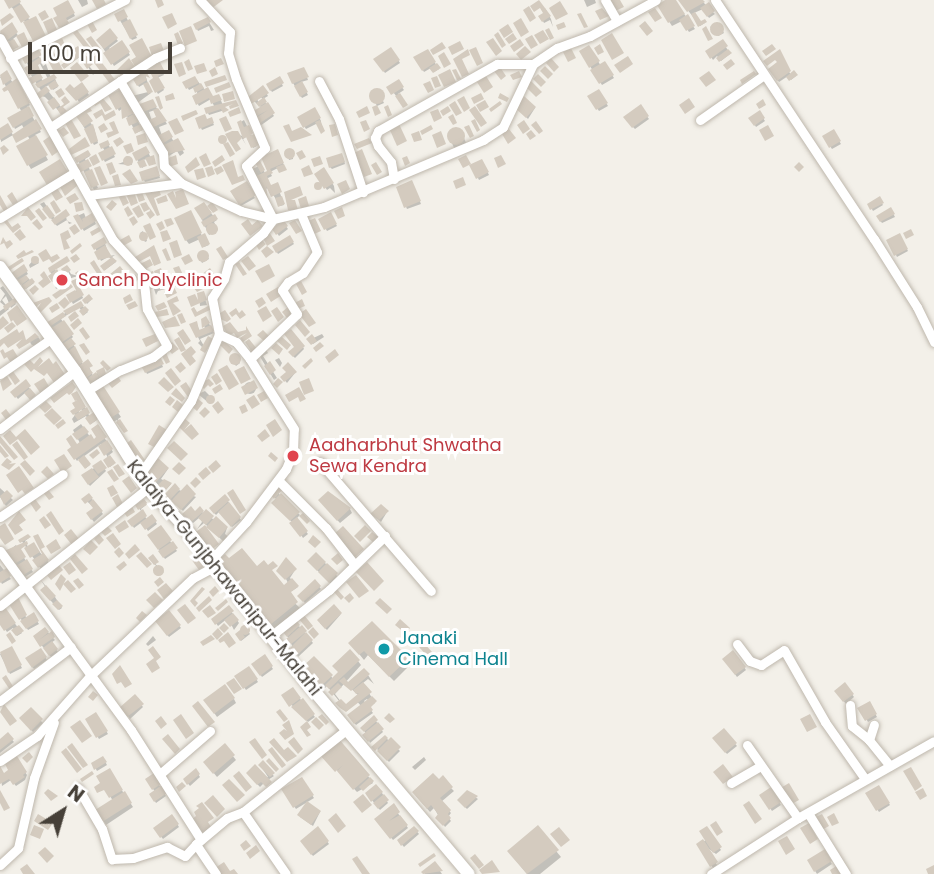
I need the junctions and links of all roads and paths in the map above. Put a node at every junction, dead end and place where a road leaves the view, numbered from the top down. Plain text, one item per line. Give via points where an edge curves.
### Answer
1 (125, 0) edge
2 (200, 0) edge
3 (605, 0) edge
4 (656, 0) edge
5 (715, 0) edge
6 (617, 21) junction
7 (0, 38) edge
8 (180, 48) dead end
9 (10, 58) junction
10 (534, 64) junction
11 (764, 75) junction
12 (120, 81) junction
13 (318, 81) dead end
14 (700, 120) dead end
15 (51, 127) junction
16 (75, 172) junction
17 (394, 179) junction
18 (180, 183) junction
19 (363, 192) junction
20 (89, 195) junction
21 (301, 214) junction
22 (0, 218) edge
23 (273, 219) junction
24 (0, 267) edge
25 (219, 334) junction
26 (52, 338) junction
27 (934, 342) edge
28 (250, 359) junction
29 (75, 371) junction
30 (0, 374) edge
31 (87, 391) junction
32 (0, 429) edge
33 (320, 462) dead end
34 (63, 474) dead end
35 (139, 477) junction
36 (278, 480) junction
37 (148, 488) junction
38 (0, 517) edge
39 (385, 536) junction
40 (0, 551) edge
41 (214, 563) junction
42 (354, 564) junction
43 (26, 586) junction
44 (431, 591) dead end
45 (0, 606) edge
46 (272, 635) junction
47 (737, 644) dead end
48 (71, 647) junction
49 (90, 676) junction
50 (0, 701) edge
51 (850, 705) dead end
52 (55, 717) junction
53 (874, 724) dead end
54 (346, 730) junction
55 (210, 731) dead end
56 (869, 740) junction
57 (934, 741) edge
58 (747, 745) dead end
59 (0, 761) edge
60 (761, 765) junction
61 (890, 766) junction
62 (160, 774) junction
63 (865, 779) junction
64 (731, 783) dead end
65 (78, 788) dead end
66 (243, 812) junction
67 (808, 813) junction
68 (798, 818) junction
69 (199, 842) junction
70 (0, 865) edge
71 (216, 874) edge
72 (286, 874) edge
73 (469, 874) edge
74 (711, 874) edge
75 (846, 874) edge

1 - 9 street
2 - 23 street via 230,32 228,53 265,148 246,166
3 - 6 street
4 - 6 street
5 - 11 street
6 - 10 street via 557,48
7 - 9 street
8 - 12 street
9 - 15 street
10 - 17 street via 503,127
10 - 17 street via 497,64 378,131 377,146 391,162
11 - 14 street
11 - 27 street via 874,239
12 - 15 street
12 - 18 street via 163,153 164,166
13 - 19 street via 339,119
15 - 16 street
16 - 20 street
16 - 22 street
17 - 19 street
18 - 20 street
18 - 23 street via 241,211
19 - 21 street
20 - 31 street via 113,240 142,273 147,309 167,346
21 - 23 street
21 - 28 street via 317,253 282,290 297,314
23 - 25 street via 229,262 212,298
24 - 26 street, Kalaiya-Gunjbhawanipur-Malahi
25 - 28 street via 236,342
25 - 35 street via 191,401
26 - 29 street, Kalaiya-Gunjbhawanipur-Malahi
26 - 30 street
28 - 36 street via 294,429 293,452
29 - 31 street, Kalaiya-Gunjbhawanipur-Malahi
29 - 32 street
31 - 35 street, Kalaiya-Gunjbhawanipur-Malahi
33 - 39 street
34 - 38 street
35 - 37 street, Kalaiya-Gunjbhawanipur-Malahi
36 - 41 street
36 - 42 street
37 - 41 street, Kalaiya-Gunjbhawanipur-Malahi
37 - 43 street
39 - 42 street
39 - 44 street
40 - 43 street
41 - 46 street, Kalaiya-Gunjbhawanipur-Malahi
41 - 49 street
42 - 46 street
43 - 45 street
43 - 48 street
46 - 54 street, Kalaiya-Gunjbhawanipur-Malahi
47 - 63 street via 750,661 761,665 784,650 825,722
48 - 49 street
48 - 50 street
49 - 52 street
49 - 62 street
51 - 56 street via 852,726
52 - 59 street via 37,736
52 - 70 street via 34,778 18,848
53 - 56 street
54 - 66 street
54 - 73 street, Kalaiya-Gunjbhawanipur-Malahi
55 - 62 street
56 - 61 street
57 - 61 street
58 - 60 street
60 - 64 street
60 - 68 street
61 - 63 street
62 - 69 street
63 - 67 street
65 - 69 street via 102,829 112,859 167,847 185,856
66 - 69 street via 227,818
66 - 72 street
67 - 68 street
67 - 75 street
68 - 74 street
69 - 71 street

